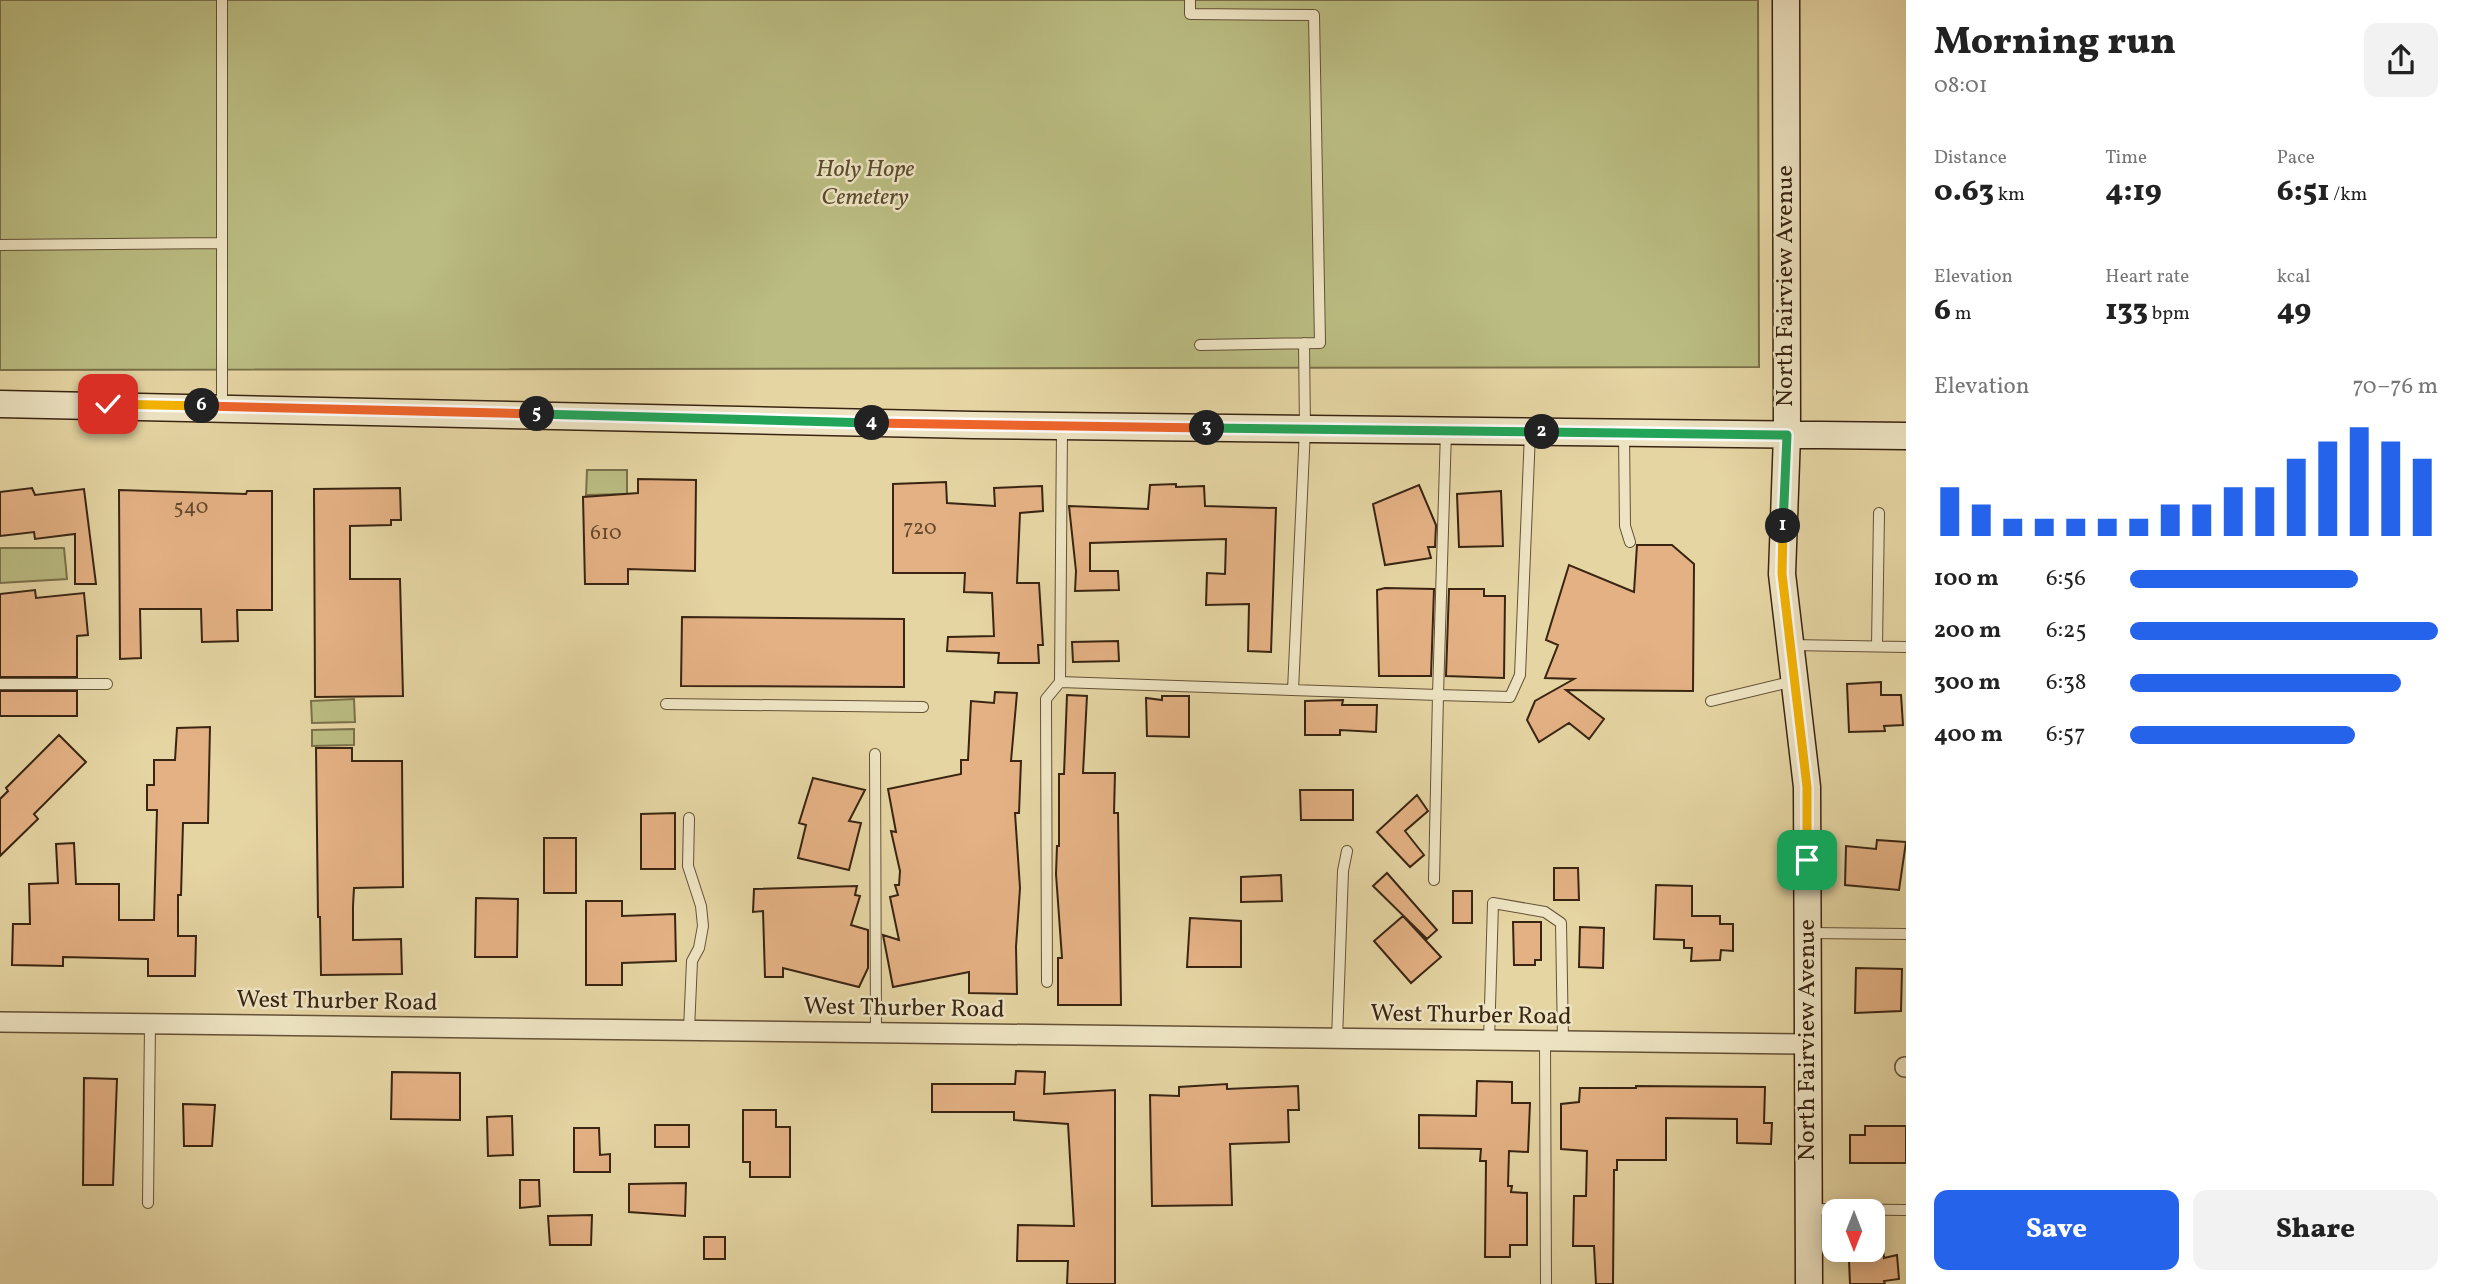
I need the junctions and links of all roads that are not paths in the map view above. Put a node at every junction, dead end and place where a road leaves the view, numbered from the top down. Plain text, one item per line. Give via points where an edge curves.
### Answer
1 (222, 0) edge
2 (1190, 0) edge
3 (1786, 0) edge
4 (222, 243) junction
5 (0, 245) edge
6 (1304, 343) junction
7 (1200, 345) dead end
8 (0, 404) edge
9 (222, 407) junction
10 (1062, 426) junction
11 (1305, 429) junction
12 (1446, 431) junction
13 (1530, 432) junction
14 (1623, 433) junction
15 (1787, 435) junction
16 (1906, 436) edge
17 (1879, 513) dead end
18 (1630, 542) dead end
19 (1790, 645) junction
20 (1878, 646) junction
21 (1906, 647) edge
22 (1794, 681) junction
23 (1060, 682) junction
24 (0, 684) edge
25 (107, 684) dead end
26 (1293, 690) junction
27 (1438, 695) junction
28 (1711, 701) dead end
29 (666, 704) dead end
30 (923, 707) dead end
31 (875, 754) dead end
32 (689, 818) dead end
33 (1347, 851) dead end
34 (1434, 880) dead end
35 (1807, 933) junction
36 (1906, 934) edge
37 (1047, 982) dead end
38 (0, 1022) edge
39 (150, 1024) junction
40 (690, 1030) junction
41 (876, 1033) junction
42 (1337, 1039) junction
43 (1489, 1041) junction
44 (1554, 1041) junction
45 (1807, 1044) junction
46 (148, 1203) dead end
47 (1809, 1209) junction
48 (1906, 1210) edge
49 (1546, 1284) edge
50 (1810, 1284) edge

1 - 4 lane
2 - 6 lane via 1190,14 1314,15 1320,343
3 - 15 main road, North Fairview Avenue
4 - 5 lane
4 - 9 lane
6 - 7 lane
6 - 11 lane
8 - 9 main road
9 - 10 main road
10 - 11 main road
10 - 23 lane
11 - 12 main road
11 - 26 lane
12 - 13 main road
12 - 27 lane
13 - 14 main road
13 - 27 lane via 1520,675 1510,697
14 - 15 main road
14 - 18 lane via 1625,526
15 - 16 main road
15 - 19 main road, North Fairview Avenue via 1782,574
17 - 20 lane
19 - 20 lane
19 - 22 main road, North Fairview Avenue
20 - 21 lane
22 - 28 lane
22 - 35 main road, North Fairview Avenue via 1807,787
23 - 26 lane
23 - 37 lane via 1046,699
24 - 25 lane
26 - 27 lane
27 - 34 lane
29 - 30 lane
31 - 41 lane
32 - 40 lane via 688,866 703,926 692,961
33 - 42 lane
35 - 36 lane
35 - 45 main road, North Fairview Avenue
38 - 39 street, West Thurber Road
39 - 40 street, West Thurber Road
39 - 46 lane
40 - 41 street, West Thurber Road
41 - 42 street, West Thurber Road
42 - 43 street, West Thurber Road
43 - 44 street, West Thurber Road
43 - 44 lane via 1493,903 1545,912 1561,923
44 - 45 street, West Thurber Road
44 - 49 lane
45 - 47 main road, North Fairview Avenue
47 - 48 lane
47 - 50 main road, North Fairview Avenue

